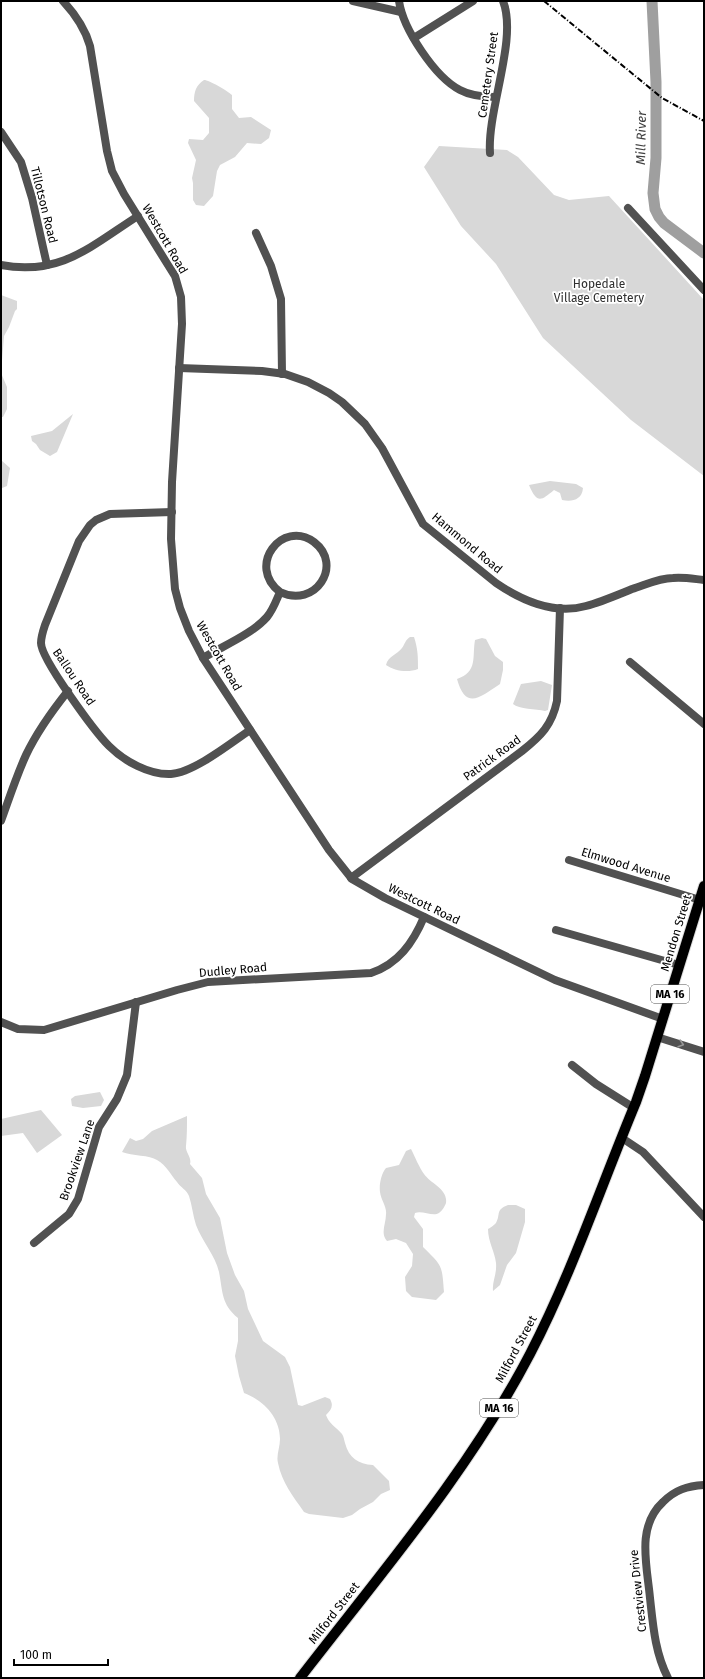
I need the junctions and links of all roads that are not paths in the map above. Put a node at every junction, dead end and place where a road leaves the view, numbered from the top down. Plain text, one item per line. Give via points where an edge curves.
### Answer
1 (63, 1) edge
2 (353, 1) edge
3 (399, 1) edge
4 (473, 1) edge
5 (503, 1) edge
6 (401, 12) junction
7 (414, 38) junction
8 (496, 98) junction
9 (1, 132) edge
10 (490, 153) dead end
11 (628, 208) dead end
12 (138, 216) junction
13 (256, 233) dead end
14 (1, 264) edge
15 (47, 265) junction
16 (704, 290) edge
17 (179, 368) junction
18 (282, 374) junction
19 (172, 512) junction
20 (704, 580) edge
21 (280, 592) junction
22 (560, 608) junction
23 (203, 658) junction
24 (630, 662) dead end
25 (68, 691) junction
26 (704, 724) edge
27 (250, 730) junction
28 (1, 821) edge
29 (569, 860) dead end
30 (351, 878) junction
31 (704, 886) edge
32 (700, 900) junction
33 (424, 917) junction
34 (556, 930) dead end
35 (679, 965) junction
36 (136, 1002) junction
37 (663, 1018) junction
38 (1, 1022) edge
39 (657, 1037) junction
40 (704, 1052) edge
41 (572, 1065) dead end
42 (635, 1105) junction
43 (622, 1138) junction
44 (704, 1217) edge
45 (34, 1242) dead end
46 (704, 1485) edge
47 (300, 1678) edge
48 (668, 1678) edge

1 - 12 street, Westcott Road via 80,21 87,36 112,171
2 - 6 street
3 - 6 street
4 - 7 street
5 - 8 street, Cemetery Street via 506,34
6 - 7 street
7 - 8 street via 439,74 454,86 470,94
8 - 10 street, Cemetery Street
9 - 15 street, Tillotson Road via 21,162
11 - 16 street
12 - 15 street via 84,252 60,263
12 - 17 street, Westcott Road via 178,286 182,324
13 - 18 street via 271,266 281,299
14 - 15 street via 24,268
17 - 18 street, Hammond Road
17 - 19 street, Westcott Road
18 - 22 street, Hammond Road via 308,382 329,393 366,424 418,515 432,532 507,591 527,600
19 - 23 street, Westcott Road via 171,539 175,589 189,631
19 - 25 street, Ballou Road via 104,515 90,525 79,541 45,625 41,643 52,669
20 - 22 street, Hammond Road via 664,579 585,606
21 - 21 street via 267,577 266,563 271,550 281,540 294,536 314,542 326,563 325,575 319,586 310,594 298,597
21 - 23 street via 267,617 257,626
22 - 30 street, Patrick Road via 557,701 547,728 522,751
23 - 27 street, Westcott Road
24 - 26 street
25 - 27 street, Ballou Road via 109,746 130,762 156,773 177,773 195,765
25 - 28 street via 26,755
27 - 30 street, Westcott Road via 329,850
29 - 32 street, Elmwood Avenue
30 - 33 street, Westcott Road via 362,887
31 - 32 main road, Mendon Street / MA 16
32 - 35 main road, Mendon Street / MA 16
33 - 36 street, Dudley Road via 402,954 386,967 371,973 208,982
33 - 37 street, Westcott Road via 555,980
34 - 35 street
35 - 37 main road, Mendon Street / MA 16
36 - 38 street, Dudley Road via 44,1030 18,1029
36 - 45 street, Brookview Lane via 127,1076 117,1099 99,1127 78,1199 69,1214
37 - 39 main road, Mendon Street / MA 16
39 -> 40 street
39 - 42 main road, Mendon Street / MA 16
41 - 42 street via 596,1084
42 - 43 main road, Milford Street / MA 16
43 - 44 street via 642,1152
43 - 47 main road, Milford Street / MA 16 via 549,1314 529,1355 480,1439 406,1542
46 - 48 street, Crestview Drive via 684,1488 666,1498 654,1512 647,1527 646,1556 656,1644

